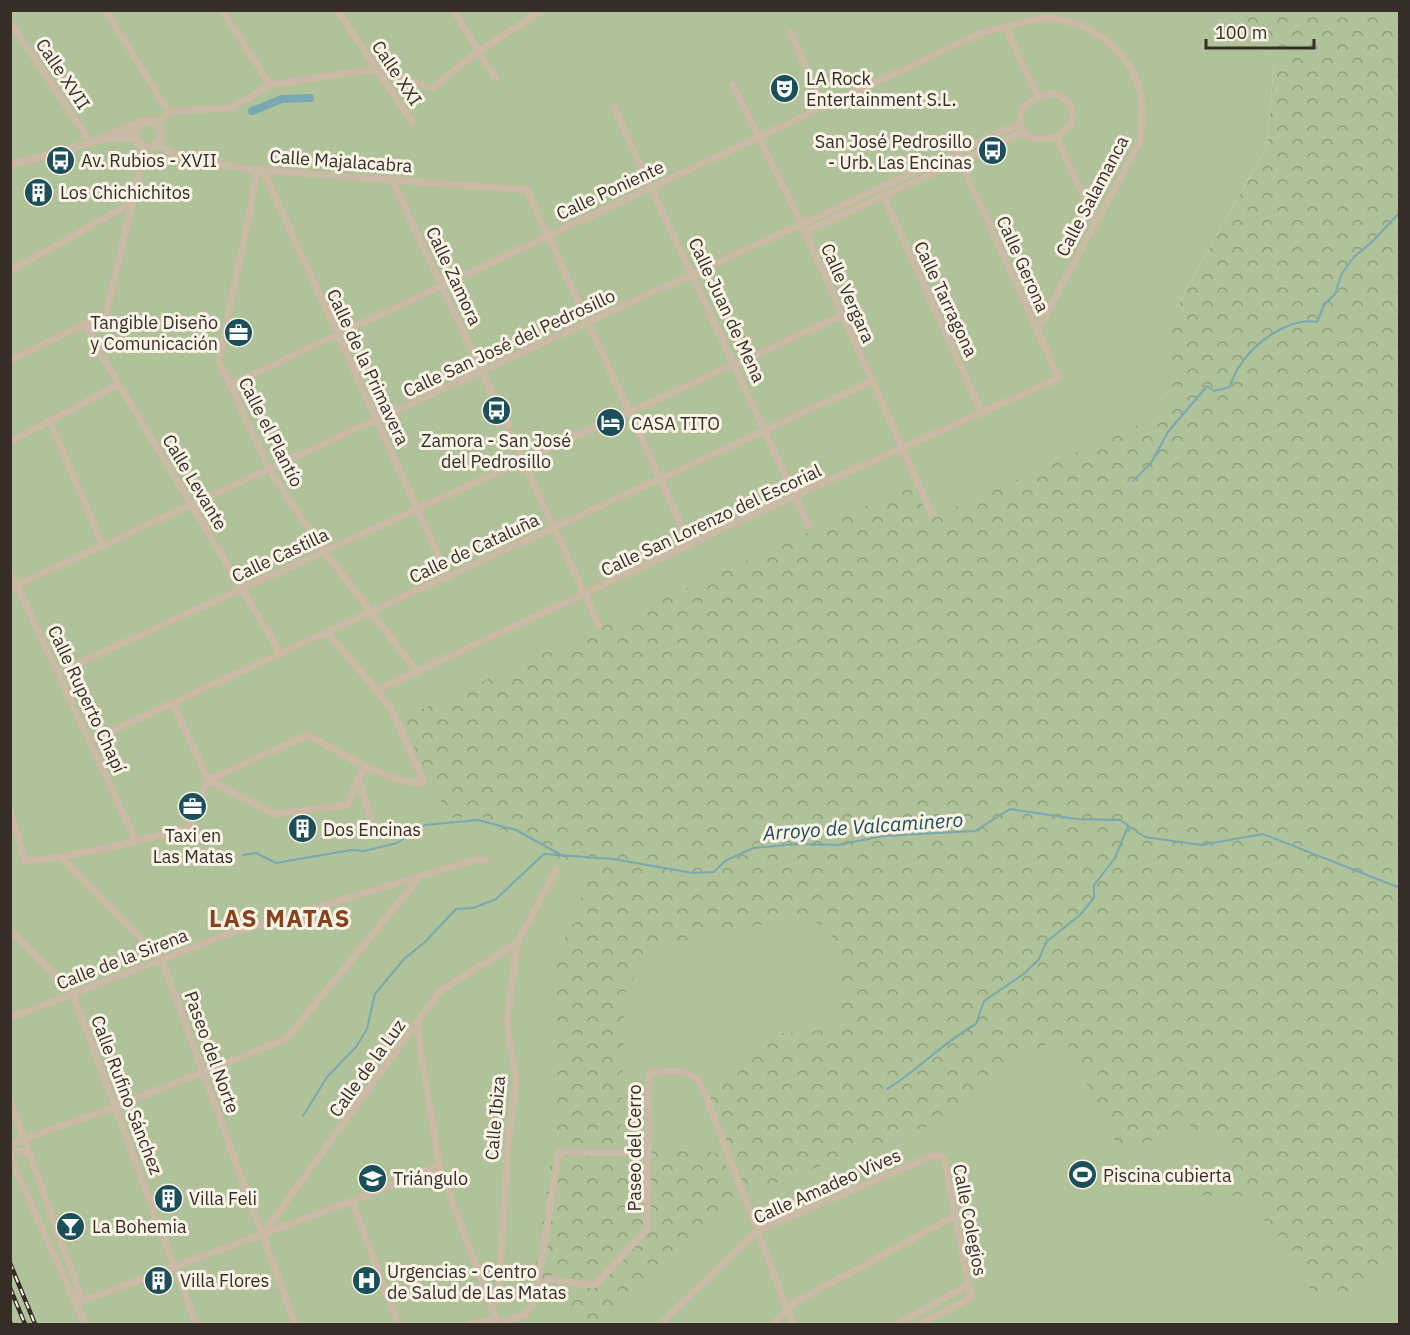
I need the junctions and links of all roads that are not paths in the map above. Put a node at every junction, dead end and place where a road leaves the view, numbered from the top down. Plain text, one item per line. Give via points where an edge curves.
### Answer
1 (105, 10) edge
2 (222, 10) edge
3 (337, 10) edge
4 (453, 10) edge
5 (543, 10) edge
6 (10, 22) edge
7 (1006, 28) junction
8 (791, 33) dead end
9 (479, 51) junction
10 (375, 69) junction
11 (496, 79) dead end
12 (270, 85) junction
13 (733, 85) dead end
14 (1038, 97) junction
15 (823, 106) junction
16 (614, 108) dead end
17 (169, 112) junction
18 (141, 122) junction
19 (412, 122) dead end
20 (157, 124) junction
21 (1019, 124) junction
22 (1023, 132) junction
23 (1056, 136) junction
24 (103, 138) junction
25 (135, 138) junction
26 (758, 138) junction
27 (91, 143) junction
28 (157, 145) junction
29 (146, 147) junction
30 (961, 162) junction
31 (10, 165) edge
32 (261, 170) junction
33 (391, 178) junction
34 (652, 187) junction
35 (884, 197) junction
36 (132, 203) junction
37 (1095, 223) junction
38 (803, 229) junction
39 (548, 236) junction
40 (10, 271) edge
41 (694, 274) junction
42 (441, 285) junction
43 (841, 316) junction
44 (588, 323) junction
45 (86, 324) junction
46 (1037, 331) junction
47 (336, 334) junction
48 (10, 360) edge
49 (735, 365) junction
50 (483, 372) junction
51 (1059, 378) joint
52 (870, 382) junction
53 (119, 384) junction
54 (230, 385) junction
55 (982, 412) junction
56 (629, 413) junction
57 (50, 421) junction
58 (377, 421) junction
59 (765, 430) junction
60 (10, 442) edge
61 (902, 447) junction
62 (520, 453) junction
63 (531, 457) junction
64 (514, 465) junction
65 (527, 470) junction
66 (270, 471) junction
67 (659, 480) junction
68 (796, 495) junction
69 (192, 506) junction
70 (417, 509) junction
71 (932, 514) dead end
72 (809, 526) dead end
73 (554, 528) junction
74 (104, 546) junction
75 (691, 546) junction
76 (324, 550) junction
77 (10, 571) edge
78 (448, 577) junction
79 (14, 587) edge
80 (242, 589) junction
81 (585, 595) junction
82 (372, 612) junction
83 (600, 625) dead end
84 (328, 633) junction
85 (281, 654) junction
86 (59, 672) junction
87 (417, 672) junction
88 (377, 690) junction
89 (173, 703) junction
90 (90, 741) junction
91 (365, 766) junction
92 (208, 780) junction
93 (359, 780) junction
94 (10, 810) edge
95 (372, 822) dead end
96 (136, 841) junction
97 (62, 858) junction
98 (486, 861) dead end
99 (557, 869) dead end
100 (417, 878) junction
101 (10, 930) edge
102 (517, 944) junction
103 (162, 960) junction
104 (73, 994) junction
105 (10, 1018) edge
106 (417, 1025) junction
107 (203, 1072) junction
108 (10, 1100) edge
109 (115, 1107) junction
110 (25, 1138) junction
111 (10, 1144) edge
112 (648, 1153) junction
113 (10, 1155) edge
114 (30, 1155) junction
115 (932, 1156) joint
116 (439, 1166) junction
117 (352, 1201) junction
118 (955, 1216) junction
119 (757, 1231) junction
120 (262, 1235) junction
121 (174, 1266) junction
122 (968, 1285) junction
123 (537, 1290) junction
124 (77, 1304) junction
125 (493, 1306) junction
126 (787, 1310) junction
127 (502, 1322) edge
128 (85, 1324) edge
129 (196, 1324) edge
130 (295, 1324) edge
131 (398, 1324) edge
132 (470, 1324) edge
133 (660, 1324) edge
134 (773, 1324) edge
135 (793, 1324) edge
136 (898, 1324) edge
137 (920, 1324) edge

1 - 17 street
2 - 12 street
3 - 10 street, Calle XXI
4 - 9 street
5 - 9 street
6 - 27 street, Calle XVII
7 - 14 street
7 - 15 street, Calle Poniente via 981,33
7 - 37 street, Calle Salamanca via 1047,19 1088,28 1121,54 1132,72 1140,92 1143,117 1139,143
8 - 15 street
9 - 10 street via 432,88
9 - 11 street
10 - 12 street
10 - 19 street, Calle XXI
12 - 17 street via 231,108
13 - 26 street, Calle Vergara
14 - 21 street via 1023,107
14 - 23 street via 1059,95 1071,106 1071,124
15 - 26 street, Calle Poniente
16 - 34 street, Calle Juan de Mena
17 - 20 street
18 - 20 street
18 - 24 street
18 - 25 street via 135,129
20 - 28 street via 162,134
21 - 22 street
21 - 38 street, Calle San José del Pedrosillo
22 - 23 street via 1033,139
22 - 30 street, Calle San José del Pedrosillo
23 - 37 street
24 - 25 street
24 - 27 street
25 - 29 street
26 - 34 street, Calle Poniente
26 - 38 street, Calle Vergara
27 - 31 street
28 - 29 street
28 - 32 street, Calle Majalacabra via 176,155
29 - 36 street
30 - 35 street, Calle San José del Pedrosillo
30 - 46 street, Calle Gerona
32 - 33 street, Calle Majalacabra
32 - 47 street, Calle de la Primavera
32 - 54 street, Calle el Plantío via 219,361
33 - 39 street, Calle Majalacabra via 527,190
33 - 42 street, Calle Zamora
34 - 39 street, Calle Poniente
34 - 41 street, Calle Juan de Mena
35 - 38 street, Calle San José del Pedrosillo
35 - 55 street, Calle Tarragona
36 - 40 street
36 - 45 street via 106,314
37 - 46 street, Calle Salamanca
38 - 41 street, Calle San José del Pedrosillo
38 - 43 street, Calle Vergara
39 - 42 street, Calle Poniente
39 - 44 street
41 - 44 street, Calle San José del Pedrosillo
41 - 49 street, Calle Juan de Mena
42 - 47 street, Calle Poniente
42 - 50 street, Calle Zamora
43 - 49 street
43 - 52 street, Calle Vergara
44 - 50 street, Calle San José del Pedrosillo
44 - 56 street
45 - 48 street
45 - 53 street, Calle Levante
46 - 51 street, Calle Gerona
47 - 54 street, Calle Poniente
47 - 58 street, Calle de la Primavera
49 - 56 street
49 - 59 street, Calle Juan de Mena
50 - 58 street, Calle San José del Pedrosillo
50 - 62 street, Calle Zamora
51 - 55 street, Calle San Lorenzo del Escorial
52 - 59 street, Calle de Cataluña
52 - 61 street, Calle Vergara
53 - 57 street
53 - 69 street, Calle Levante
54 - 66 street, Calle el Plantío
55 - 61 street, Calle San Lorenzo del Escorial
56 - 63 street
56 - 67 street
57 - 60 street
57 - 74 street
58 - 66 street, Calle San José del Pedrosillo
58 - 70 street, Calle de la Primavera
59 - 67 street, Calle de Cataluña
59 - 68 street, Calle Juan de Mena
61 - 68 street, Calle San Lorenzo del Escorial
61 - 71 street, Calle Vergara
62 - 63 street
62 - 64 street via 514,457
63 - 65 street
64 - 65 street
64 - 70 street, Calle Castilla
65 - 73 street
66 - 69 street, Calle San José del Pedrosillo
66 - 76 street, Calle el Plantío
67 - 73 street, Calle de Cataluña
67 - 75 street
68 - 72 street, Calle Juan de Mena
68 - 75 street, Calle San Lorenzo del Escorial
69 - 74 street, Calle San José del Pedrosillo
69 - 80 street, Calle Levante
70 - 76 street, Calle Castilla
70 - 78 street, Calle de la Primavera
73 - 78 street, Calle de Cataluña
73 - 81 street
74 - 79 street, Calle San José del Pedrosillo
75 - 81 street, Calle San Lorenzo del Escorial
76 - 80 street, Calle Castilla
76 - 82 street, Calle el Plantío
77 - 79 street, Calle Ruperto Chapí
78 - 82 street, Calle de Cataluña
79 - 86 street, Calle Ruperto Chapí
80 - 85 street, Calle Levante
80 - 86 street, Calle Castilla
81 - 83 street
81 - 87 street, Calle San Lorenzo del Escorial
82 - 84 street, Calle de Cataluña
82 - 87 street, Calle el Plantío
84 - 85 street, Calle de Cataluña
84 - 88 street
85 - 89 street, Calle de Cataluña
86 - 90 street, Calle Ruperto Chapí
87 - 88 street, Calle San Lorenzo del Escorial
88 - 91 street via 391,708 424,783
89 - 90 street, Calle de Cataluña
89 - 92 street
90 - 96 street, Calle Ruperto Chapí
91 - 92 street via 308,735
91 - 93 street
92 - 93 street via 274,814 347,805
92 - 96 street via 188,828
93 - 95 street
94 - 97 street via 24,861
96 - 97 street
97 - 103 street, Paseo del Norte
98 - 100 street, Calle de la Sirena via 478,859
99 - 102 street, Calle Ibiza
100 - 103 street, Calle de la Sirena via 228,934
100 - 107 street via 286,1039
101 - 104 street, Calle Rufino Sánchez
102 - 106 street, Calle de la Luz via 440,992
102 - 125 street, Calle Ibiza via 507,1024 516,1080 507,1152 499,1295
103 - 104 street, Calle de la Sirena
103 - 107 street, Paseo del Norte
104 - 105 street, Calle de la Sirena
104 - 109 street, Calle Rufino Sánchez
106 - 116 street
106 - 120 street, Calle de la Luz
107 - 109 street
107 - 120 street, Paseo del Norte
108 - 110 street
109 - 110 street
109 - 121 street, Calle Rufino Sánchez
110 - 111 street
110 - 114 street
112 - 119 street, Paseo del Cerro via 649,1072 688,1072 696,1076 704,1088
112 - 123 street, Paseo del Cerro via 647,1229 596,1284 549,1279
112 - 123 street via 559,1152
113 - 114 street via 19,1151
113 - 124 street
114 - 124 street via 80,1293
115 - 118 street, Calle Colegios via 940,1156 945,1162
115 - 119 street, Calle Amadeo Vives
116 - 117 street
116 - 125 street
117 - 120 street
117 - 131 street
118 - 122 street, Calle Colegios
118 - 126 street
119 - 126 street
119 - 133 street, Calle Amadeo Vives
120 - 121 street
120 - 130 street, Paseo del Norte
121 - 124 street
121 - 129 street, Calle Rufino Sánchez
122 - 136 street
122 - 137 street, Calle Colegios via 971,1298
123 - 127 street via 525,1315
124 - 128 street
125 - 127 street
126 - 134 street
126 - 135 street
127 - 132 street

